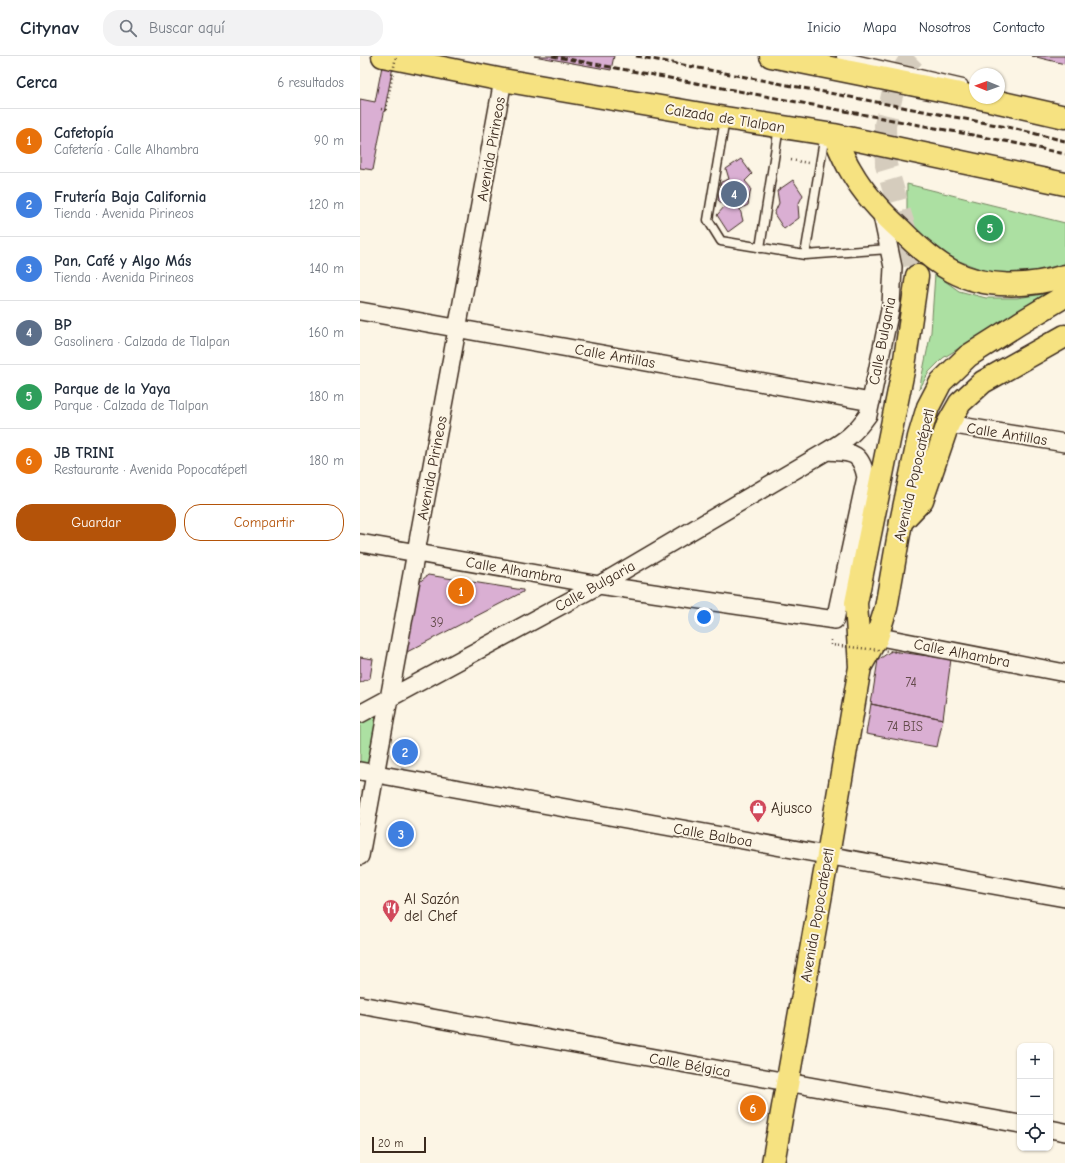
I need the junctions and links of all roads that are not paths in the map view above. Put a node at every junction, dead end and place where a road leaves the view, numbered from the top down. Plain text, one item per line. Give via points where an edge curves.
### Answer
1 (383, 56) edge
2 (771, 56) edge
3 (841, 56) edge
4 (503, 80) junction
5 (969, 91) edge
6 (969, 92) edge
7 (1005, 101) edge
8 (725, 118) junction
9 (1065, 118) edge
10 (779, 127) junction
11 (829, 135) junction
12 (1065, 184) edge
13 (881, 211) junction
14 (760, 248) junction
15 (890, 249) junction
16 (805, 255) junction
17 (917, 276) tunnel mouth
18 (1065, 276) edge
19 (1065, 296) edge
20 (360, 311) edge
21 (458, 328) junction
22 (1065, 336) edge
23 (871, 402) junction
24 (948, 424) junction
25 (1065, 443) edge
26 (827, 451) junction
27 (901, 522) junction
28 (360, 543) edge
29 (416, 553) junction
30 (599, 585) junction
31 (868, 635) junction
32 (1065, 673) edge
33 (389, 698) junction
34 (360, 714) edge
35 (368, 772) edge
36 (828, 855) junction
37 (360, 856) edge
38 (1065, 898) edge
39 (360, 1005) edge
40 (788, 1082) junction
41 (1017, 1123) edge
42 (1053, 1130) edge
43 (1065, 1132) edge
44 (773, 1163) edge

1 - 4 main road, Calzada de Tlalpan
2 - 6 main road
3 - 5 lane
4 - 8 main road, Calzada de Tlalpan
4 - 21 street, Avenida Pirineos
7 - 9 main road
8 - 10 main road, Calzada de Tlalpan
8 - 14 lane via 708,220 722,241
10 - 11 main road, Calzada de Tlalpan
10 - 14 lane
11 - 12 main road, Calzada de Tlalpan
11 - 13 main road via 850,171
11 - 16 lane
13 - 15 street, Calle Bulgaria
13 - 18 main road via 923,251 952,271 973,280 1015,284
14 - 16 lane
15 - 16 lane
15 - 23 street, Calle Bulgaria via 893,267 892,304
17 - 31 main road, Avenida Popocatépetl via 904,366 856,603
19 - 27 main road, Avenida Popocatépetl via 968,356 940,382 928,407 919,437
20 - 21 street, Calle Antillas
21 - 23 street, Calle Antillas
21 - 29 street, Avenida Pirineos
22 - 24 main road via 983,382 960,403
23 - 26 street, Calle Bulgaria via 868,415 858,429
24 - 25 street, Calle Antillas
24 - 27 main road via 922,500
26 - 30 street, Calle Bulgaria
26 - 30 street, Calle Alhambra via 849,453 859,457 866,478 835,620
27 - 31 main road, Avenida Popocatépetl via 886,608
28 - 29 street, Calle Alhambra
29 - 30 street, Calle Alhambra
29 - 33 street, Avenida Pirineos
30 - 33 street, Calle Bulgaria
31 - 32 street, Calle Alhambra
31 - 36 main road, Avenida Popocatépetl via 860,667
33 - 34 street, Calle Bulgaria
33 - 35 street, Avenida Pirineos
35 - 36 street, Calle Balboa
35 - 37 street, Avenida Pirineos
36 - 38 street, Calle Balboa
36 - 40 main road, Avenida Popocatépetl
39 - 40 street, Calle Bélgica
40 - 41 street, Calle Bélgica
40 - 44 main road, Avenida Popocatépetl
42 - 43 street

